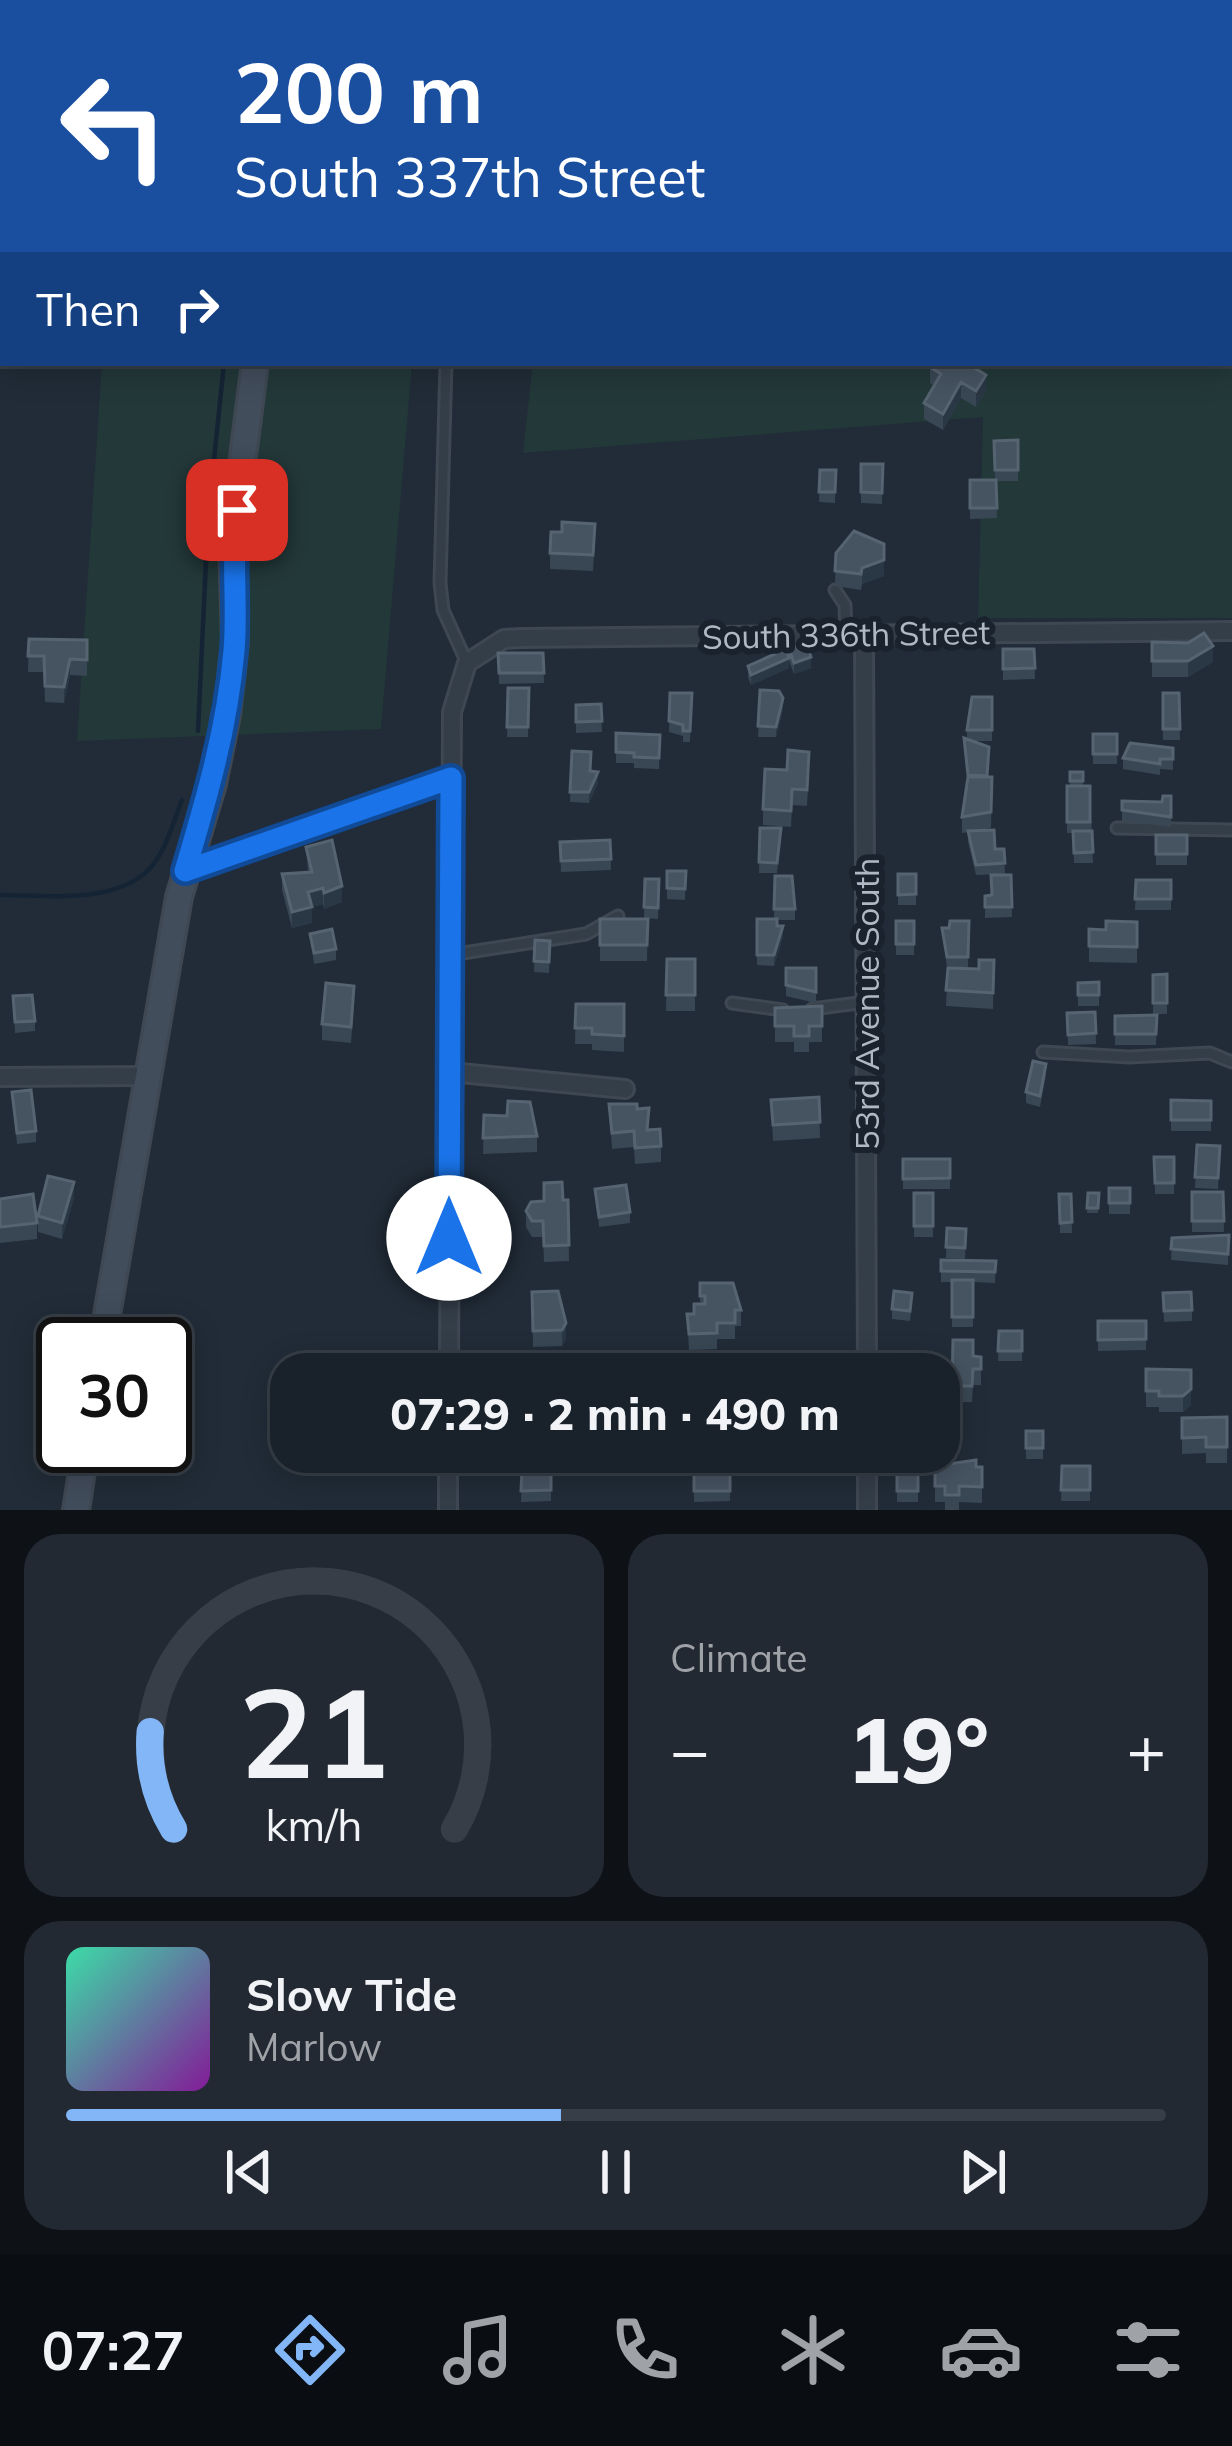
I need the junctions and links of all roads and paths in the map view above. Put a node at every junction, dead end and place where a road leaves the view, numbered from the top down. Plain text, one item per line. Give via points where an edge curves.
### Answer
1 (255, 366) edge
2 (446, 366) edge
3 (835, 590) dead end
4 (1232, 631) edge
5 (855, 634) junction
6 (467, 662) junction
7 (451, 778) junction
8 (1118, 828) dead end
9 (1232, 830) edge
10 (185, 871) junction
11 (619, 916) edge
12 (451, 955) junction
13 (866, 1002) junction
14 (732, 1003) dead end
15 (808, 1009) edge
16 (787, 1011) edge
17 (1043, 1052) dead end
18 (1232, 1062) edge
19 (450, 1072) junction
20 (144, 1076) junction
21 (0, 1077) edge
22 (625, 1089) dead end
23 (106, 1317) edge
24 (448, 1353) edge
25 (867, 1353) edge
26 (82, 1473) edge
27 (448, 1473) edge
28 (867, 1473) edge
29 (76, 1510) edge
30 (448, 1510) edge
31 (867, 1510) edge

1 - 10 street via 232,542 227,715
2 - 6 lane via 440,584
3 - 5 lane
4 - 5 street, South 336th Street
5 - 6 street, South 336th Street via 504,639
5 - 13 street, 53rd Avenue South
6 - 7 street via 454,696
7 - 10 street
7 - 12 street
8 - 9 lane
10 - 20 street
11 - 12 lane via 586,934
12 - 19 street
13 - 15 lane
13 - 25 street, 53rd Avenue South
14 - 16 lane
17 - 18 lane via 1210,1053
19 - 22 street
19 - 24 street
20 - 21 street
20 - 23 street
26 - 29 street
27 - 30 street
28 - 31 street

